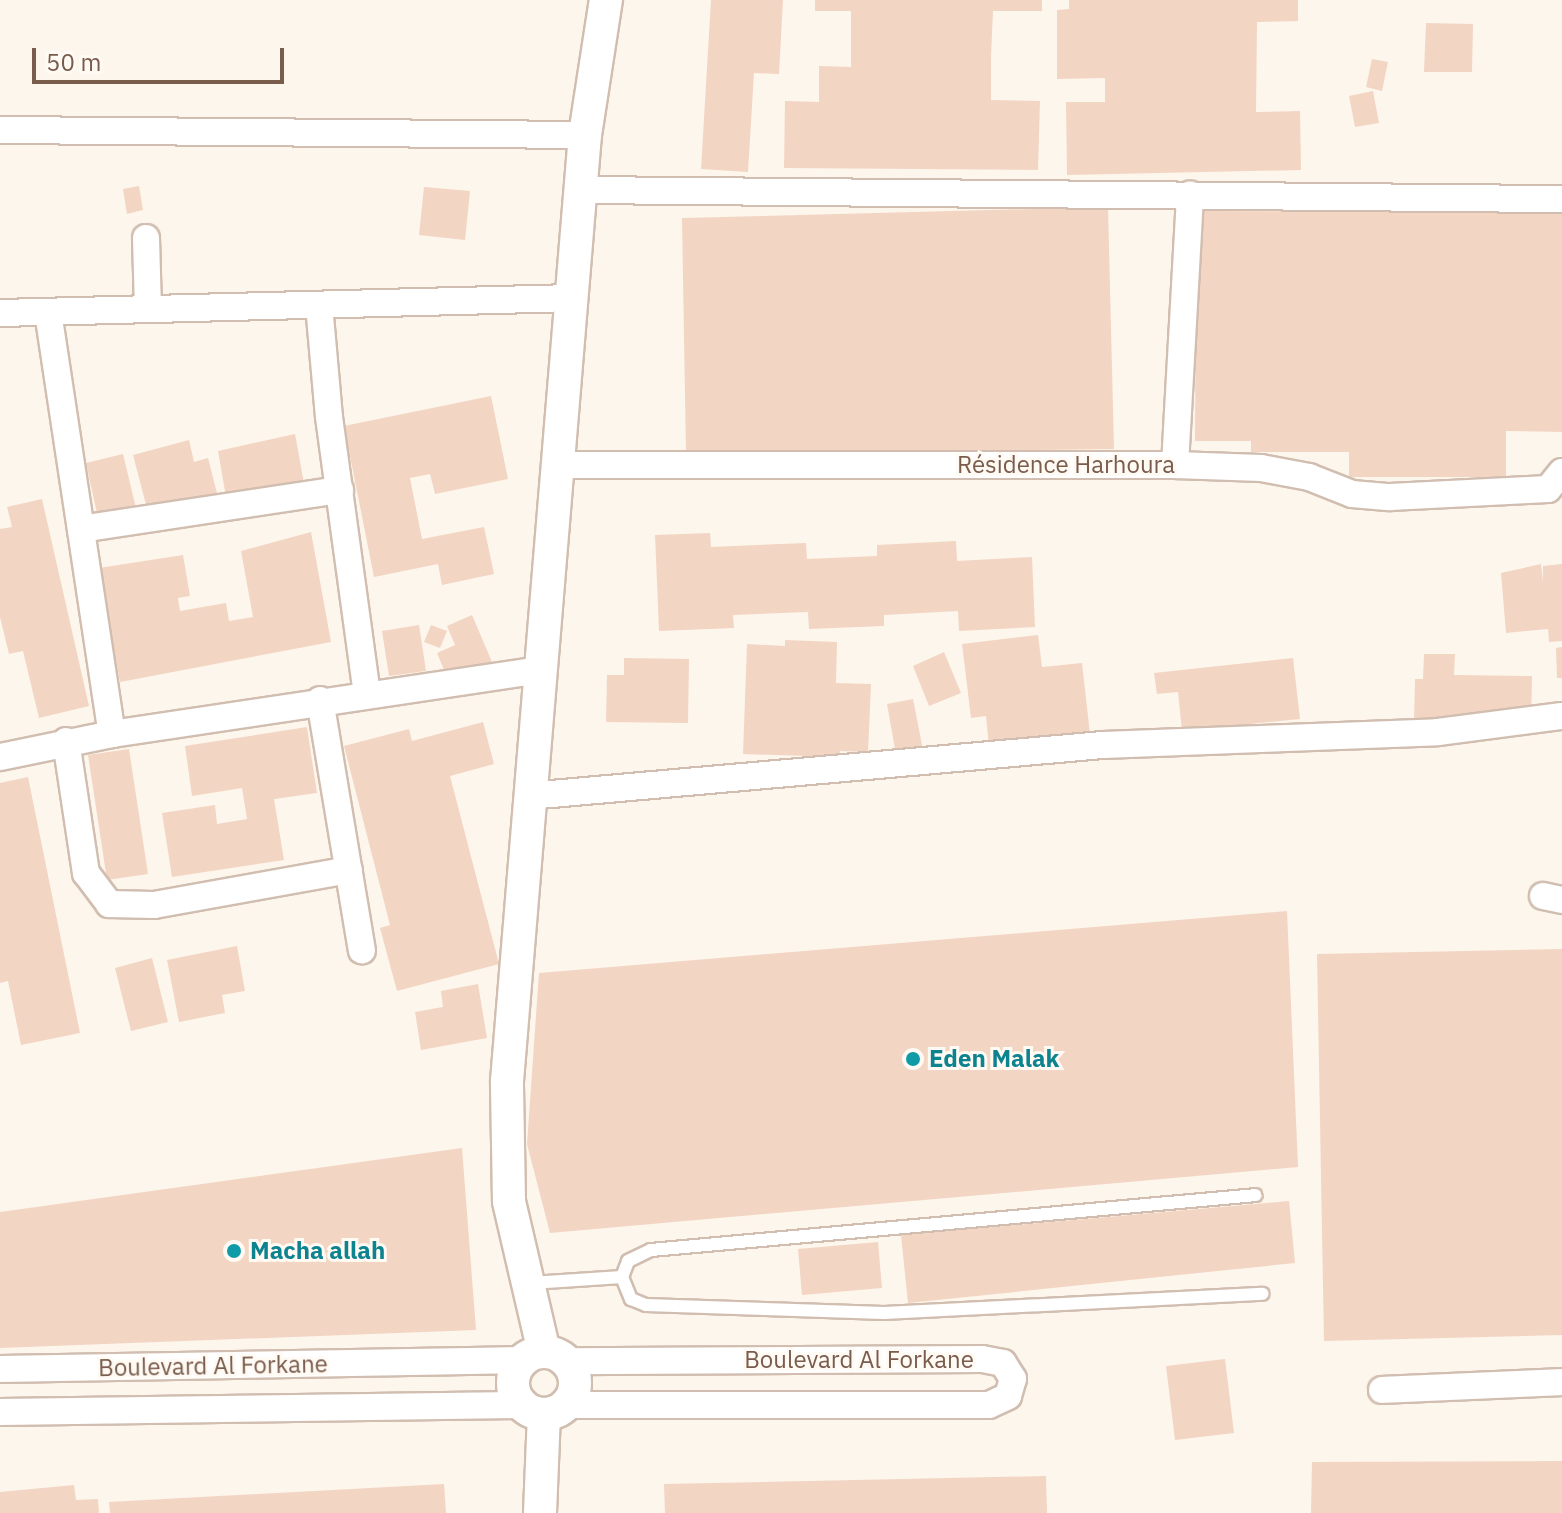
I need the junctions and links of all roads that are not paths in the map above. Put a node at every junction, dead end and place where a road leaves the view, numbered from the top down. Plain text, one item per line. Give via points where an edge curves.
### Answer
1 (606, 0) edge
2 (0, 130) edge
3 (585, 135) junction
4 (580, 190) junction
5 (1190, 194) junction
6 (1562, 199) edge
7 (146, 238) dead end
8 (571, 298) junction
9 (319, 305) junction
10 (148, 309) junction
11 (48, 312) junction
12 (0, 313) edge
13 (556, 465) junction
14 (1175, 465) junction
15 (1562, 472) edge
16 (340, 490) junction
17 (81, 529) junction
18 (538, 670) junction
19 (367, 693) junction
20 (320, 700) junction
21 (1562, 716) edge
22 (112, 734) junction
23 (66, 741) junction
24 (0, 757) edge
25 (529, 796) junction
26 (349, 870) junction
27 (362, 950) dead end
28 (1256, 1195) dead end
29 (622, 1277) junction
30 (528, 1283) junction
31 (1263, 1294) dead end
32 (544, 1358) junction
33 (0, 1369) edge
34 (1562, 1382) edge
35 (1382, 1390) dead end
36 (543, 1408) junction
37 (0, 1412) edge
38 (540, 1513) edge

1 - 3 street
2 - 3 street
3 - 4 street
4 - 5 street
4 - 8 street
5 - 6 street
5 - 14 street
7 - 10 street
8 - 9 street
8 - 13 street
9 - 10 street
9 - 16 street
10 - 11 street
11 - 12 street
11 - 17 street
13 - 14 street, Résidence Harhoura
13 - 18 street
14 - 15 street, Résidence Harhoura via 1261,468 1309,477 1352,494 1390,497 1548,489
16 - 17 street
16 - 19 street
17 - 22 street
18 - 19 street
18 - 25 street
19 - 20 street
20 - 22 street
20 - 26 street
21 - 25 street via 1438,732 1103,745
22 - 23 street
23 - 24 street
23 - 26 street via 86,873 109,904 154,905
25 - 30 street via 507,1140 509,1201
26 - 27 street
28 - 29 lane via 651,1250 628,1261
29 - 30 lane
29 - 31 lane via 631,1299 646,1305 884,1313
30 - 32 street
32 - 33 street, Boulevard Al Forkane
32 - 36 street via 512,1383
32 - 36 street via 575,1383
32 - 36 street, Boulevard Al Forkane via 982,1359 1003,1363 1013,1379 1008,1396 989,1405
34 - 35 street
36 - 37 street, Boulevard Al Forkane
36 - 38 street

